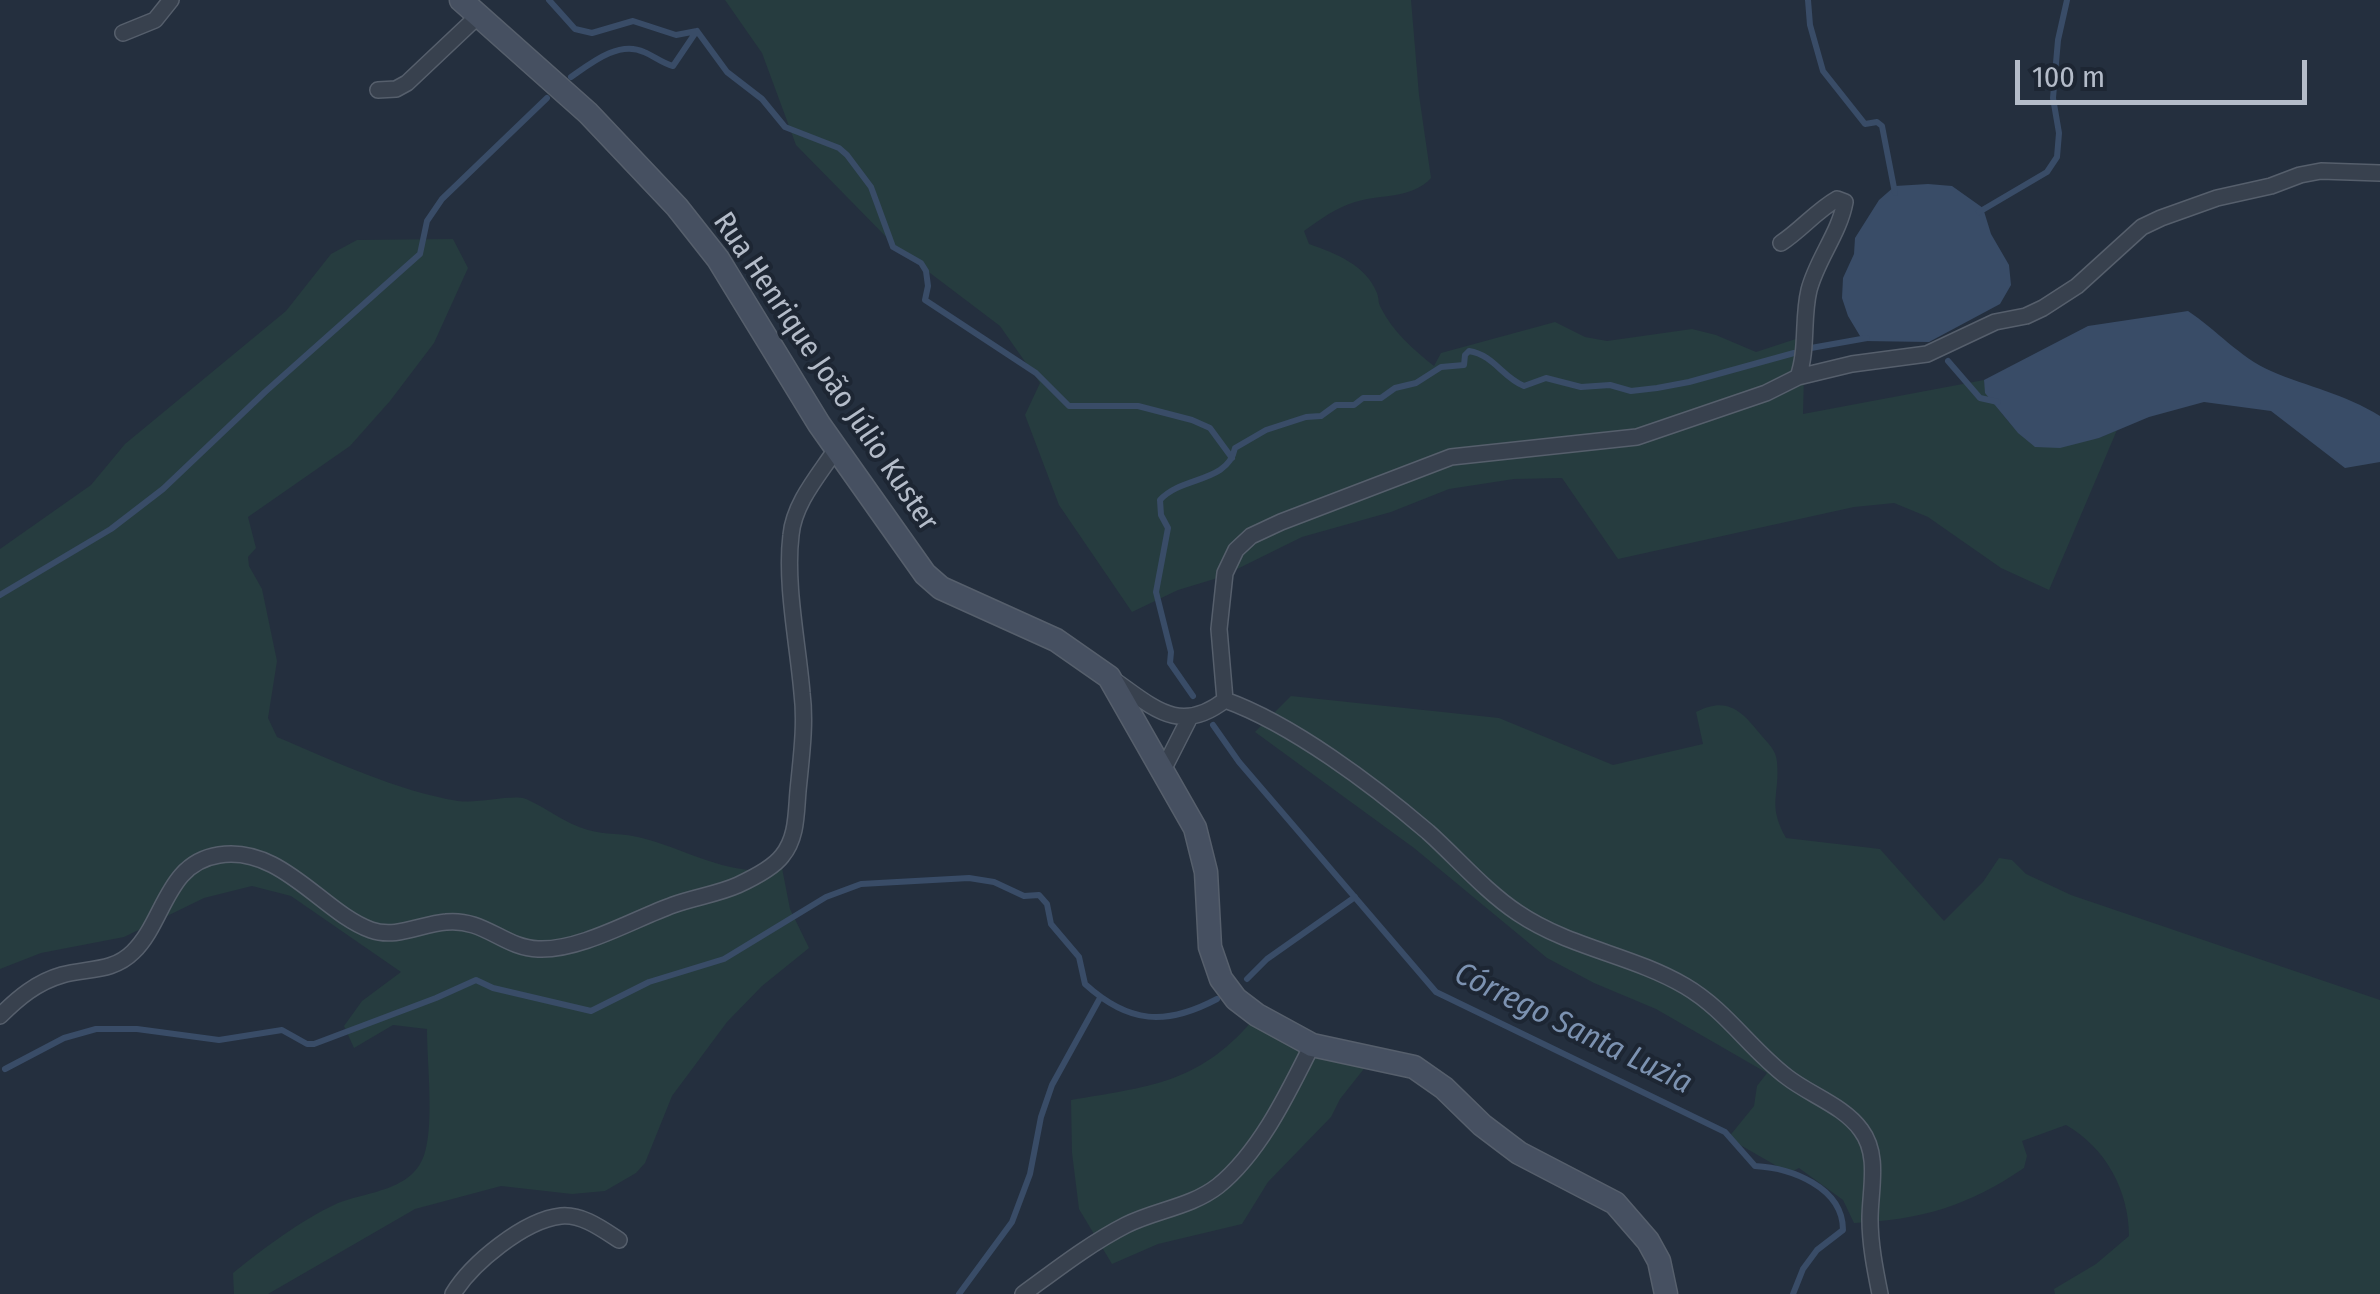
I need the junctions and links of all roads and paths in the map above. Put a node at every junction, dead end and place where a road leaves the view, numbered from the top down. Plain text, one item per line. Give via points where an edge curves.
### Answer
1 (172, 0) edge
2 (469, 8) edge
3 (123, 33) dead end
4 (378, 90) dead end
5 (2380, 173) edge
6 (1781, 243) dead end
7 (1798, 376) junction
8 (836, 449) junction
9 (1109, 677) junction
10 (1225, 700) junction
11 (1189, 719) junction
12 (1164, 770) junction
13 (0, 1016) edge
14 (1312, 1045) junction
15 (619, 1240) dead end
16 (453, 1294) edge
17 (1023, 1294) edge
18 (1666, 1294) edge
19 (1880, 1294) edge

1 - 3 street via 155,20
2 - 4 street via 407,83
2 - 8 street, Rua Henrique João Júlio Kuster via 588,114 677,207 718,259
5 - 7 street via 2322,170 2189,208 2142,227 2077,286 2026,316 1996,322 1927,354
6 - 7 street via 1825,206 1845,202 1809,293
7 - 10 street via 1637,437 1452,457 1250,536 1231,559 1222,588
8 - 9 street, Rua Henrique João Júlio Kuster via 941,588 1056,640
8 - 13 street via 790,536 802,742 796,826 780,860 738,885 544,950 524,948 472,923 368,930 295,878 245,856 221,854 198,860 180,875 146,936 124,960 43,983
9 - 11 street
9 - 12 street, Rua Henrique João Júlio Kuster
10 - 11 street
10 - 19 street via 1268,717 1370,787 1518,913 1708,1001 1777,1070 1842,1112 1870,1149
11 - 12 street
12 - 14 street, Rua Henrique João Júlio Kuster via 1203,852 1210,947 1221,979 1257,1015
14 - 17 street via 1257,1141 1227,1178 1192,1201 1130,1223
14 - 18 street, Rua Henrique João Júlio Kuster via 1414,1067 1519,1154 1614,1203 1648,1241
15 - 16 street via 589,1221 563,1216 536,1223 474,1268

